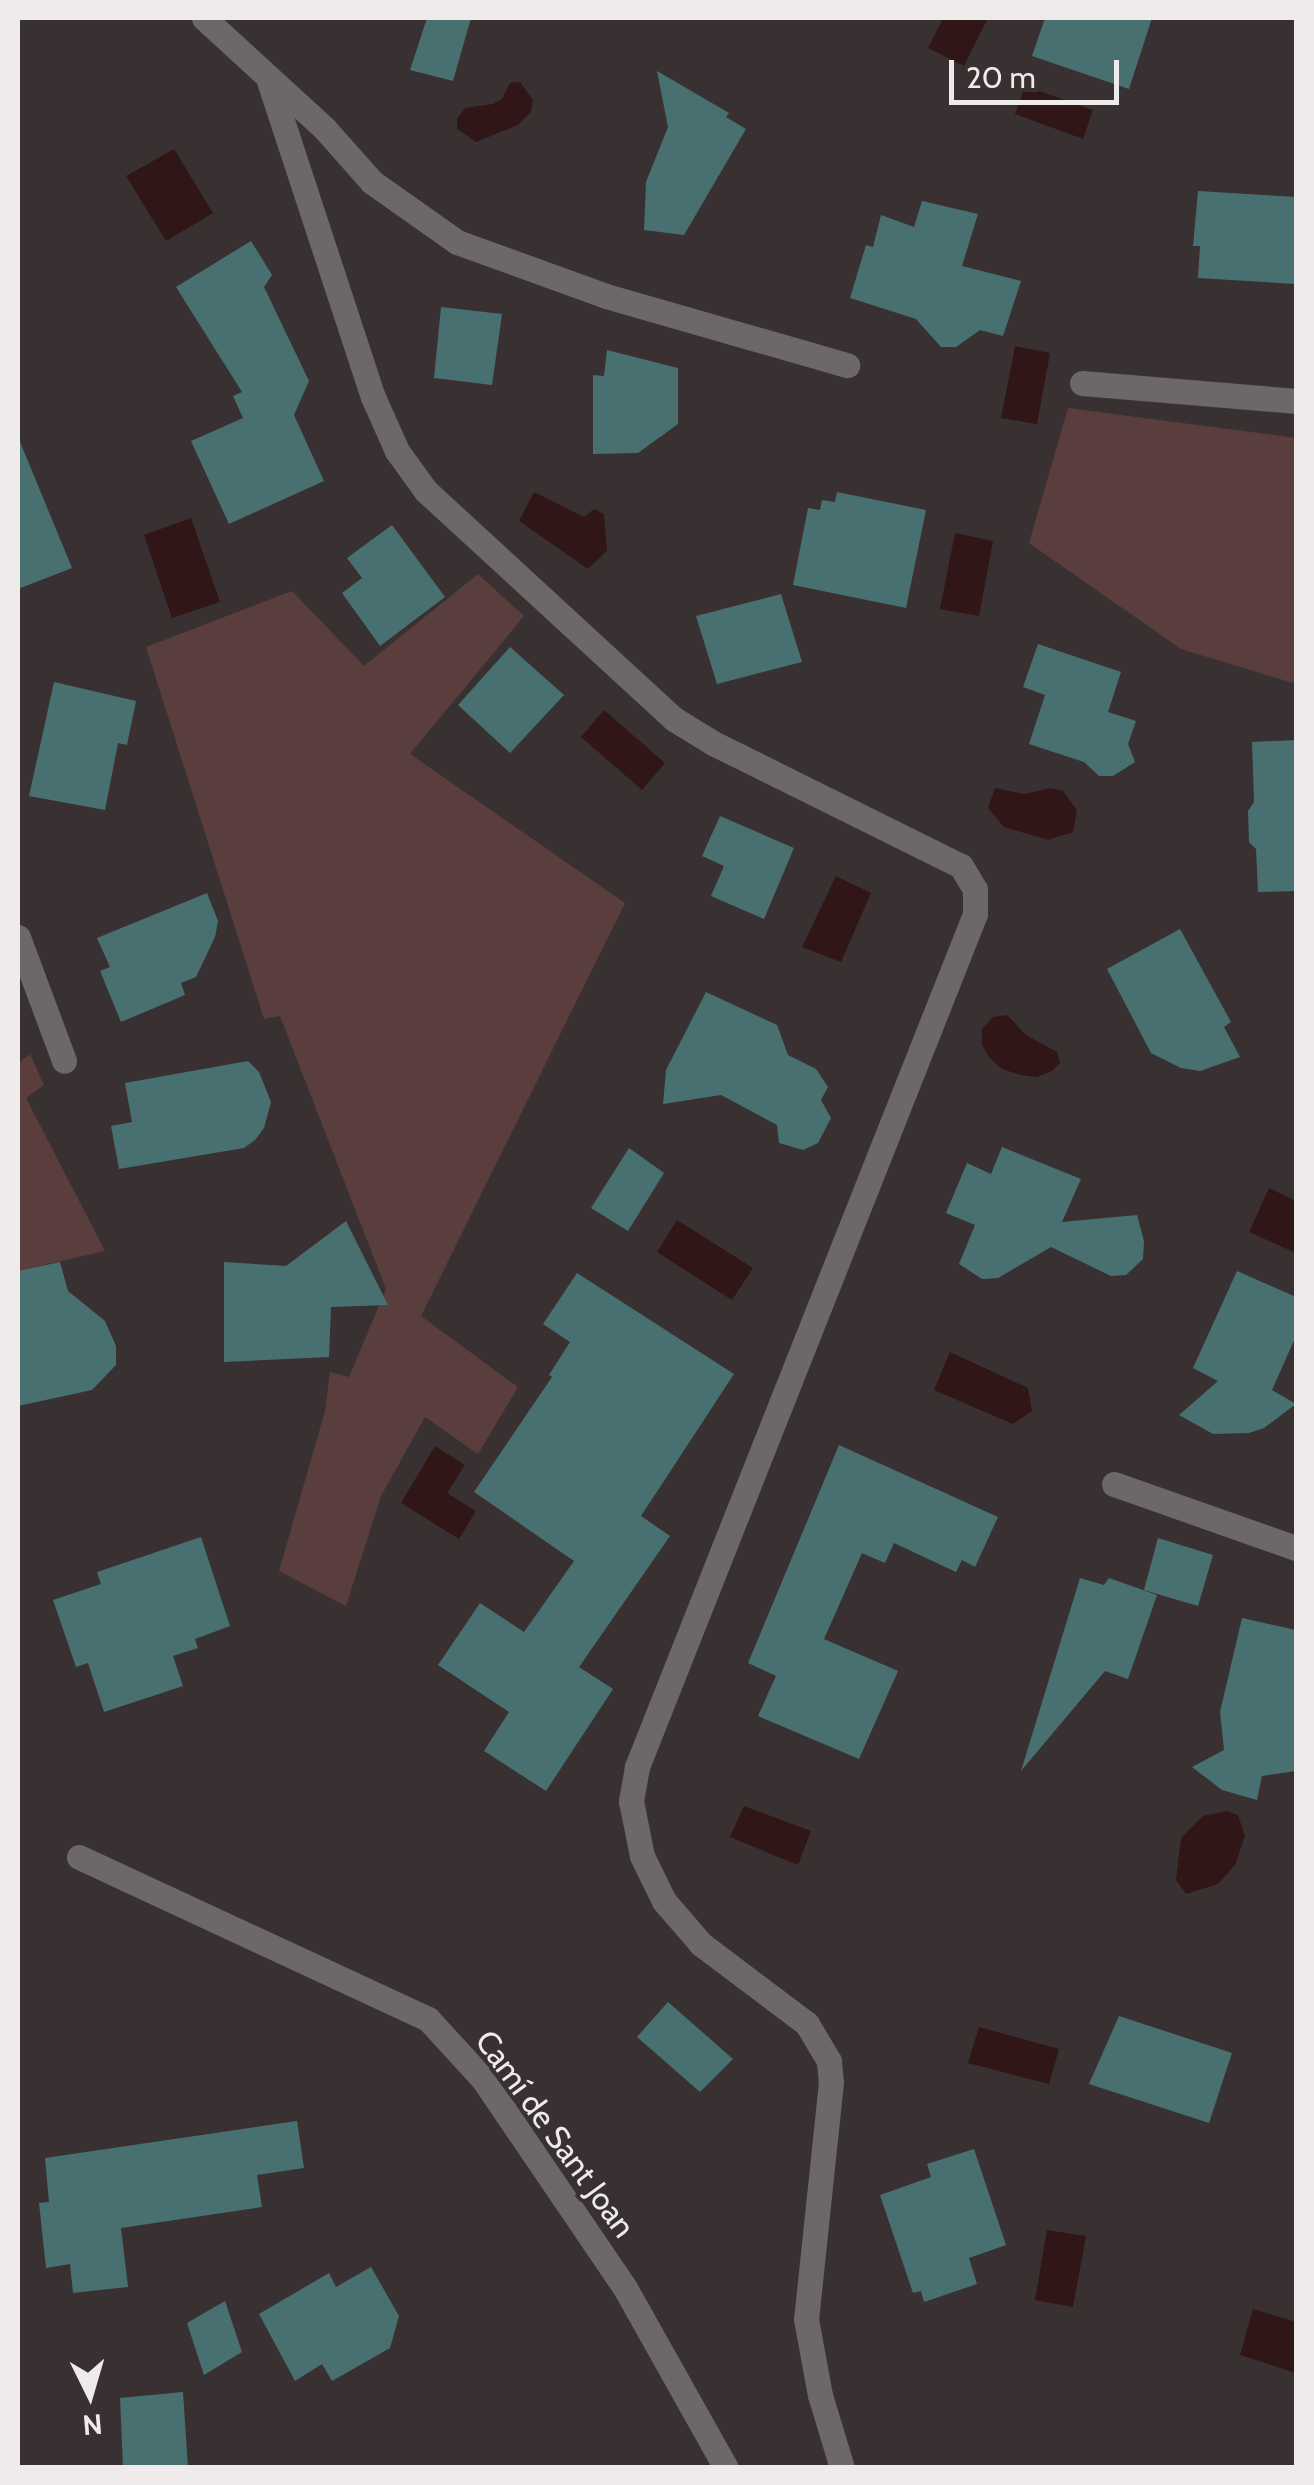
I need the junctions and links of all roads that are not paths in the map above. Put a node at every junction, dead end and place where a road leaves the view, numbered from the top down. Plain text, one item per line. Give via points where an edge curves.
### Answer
1 (204, 18) edge
2 (269, 82) junction
3 (847, 365) dead end
4 (1082, 383) dead end
5 (1296, 402) edge
6 (18, 937) edge
7 (64, 1061) dead end
8 (1114, 1484) dead end
9 (1296, 1548) edge
10 (80, 1857) dead end
11 (726, 2468) edge
12 (842, 2468) edge

1 - 2 street
2 - 3 street via 372,182 457,242 606,296
2 - 12 street via 372,397 426,491 674,718 962,866 974,889 975,914 636,1767 631,1801 642,1856 664,1901 701,1944 807,2024 830,2061 806,2319
4 - 5 street
6 - 7 street
8 - 9 street
10 - 11 street, Camí de Sant Joan via 428,2019 482,2079 625,2288

